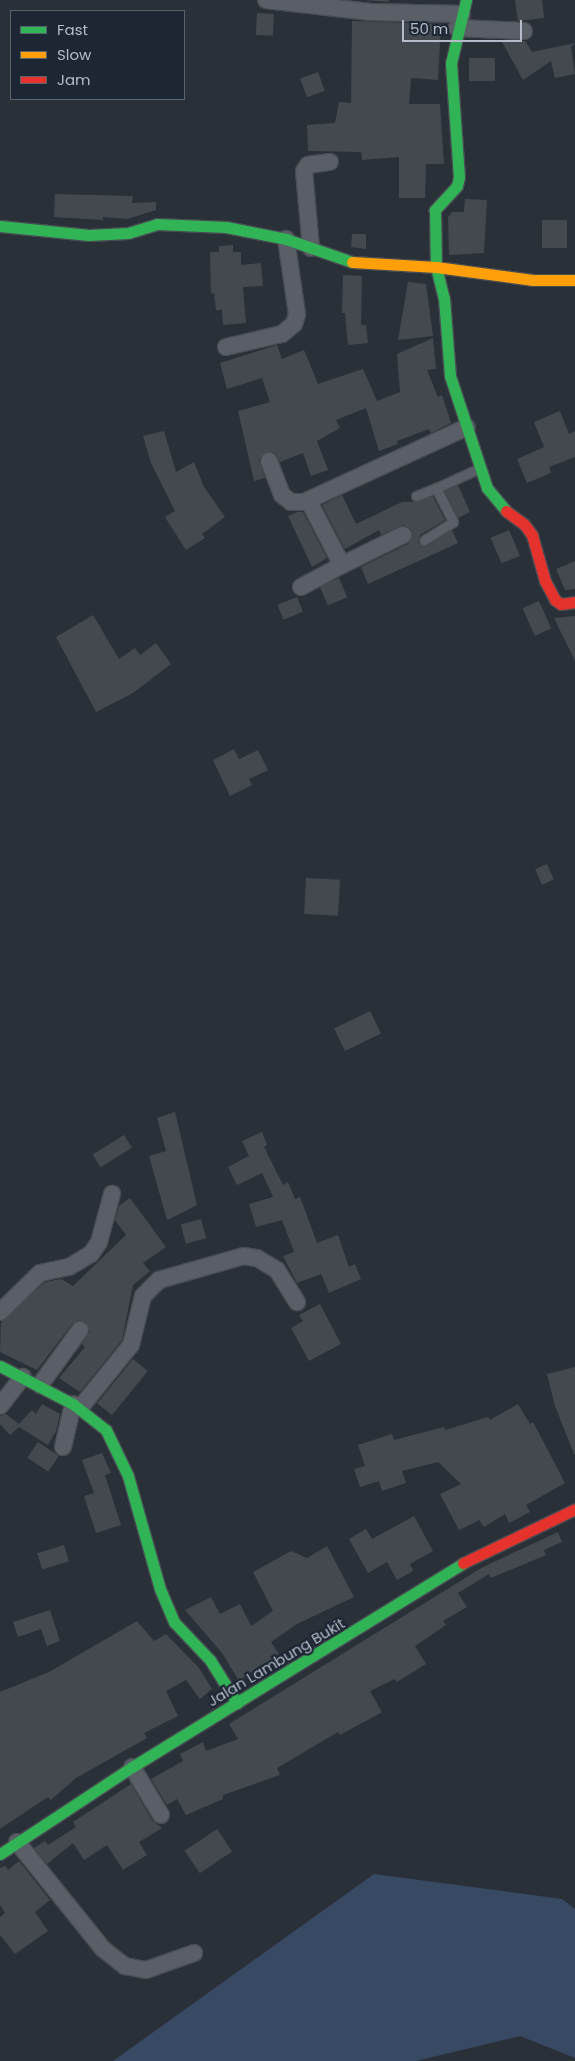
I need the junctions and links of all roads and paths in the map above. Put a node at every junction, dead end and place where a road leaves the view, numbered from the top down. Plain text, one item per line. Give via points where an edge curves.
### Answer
1 (266, 0) edge
2 (331, 4) edge
3 (395, 6) edge
4 (462, 14) edge
5 (524, 31) dead end
6 (330, 162) dead end
7 (0, 226) edge
8 (286, 239) junction
9 (311, 248) junction
10 (436, 268) junction
11 (575, 280) edge
12 (226, 348) dead end
13 (466, 427) junction
14 (270, 461) dead end
15 (480, 468) junction
16 (436, 488) junction
17 (416, 496) dead end
18 (308, 500) junction
19 (403, 535) dead end
20 (424, 540) dead end
21 (342, 565) junction
22 (301, 587) dead end
23 (575, 602) edge
24 (112, 1194) dead end
25 (297, 1302) dead end
26 (0, 1312) edge
27 (80, 1330) dead end
28 (0, 1366) edge
29 (23, 1377) junction
30 (40, 1385) junction
31 (0, 1406) edge
32 (77, 1406) junction
33 (63, 1447) dead end
34 (575, 1509) edge
35 (237, 1703) junction
36 (132, 1767) junction
37 (161, 1815) dead end
38 (17, 1842) junction
39 (0, 1854) edge
40 (194, 1953) dead end

1 - 2 street
2 - 3 street
3 - 4 street
4 - 5 street
4 - 10 street via 450,63 459,177 457,186 435,210
6 - 9 street via 308,165 304,171
7 - 8 street via 89,235 128,233 157,224 190,224
8 - 9 street
8 - 12 street via 297,314 294,324 282,334
9 - 10 street via 353,262
10 - 11 street via 500,277
10 - 13 street via 444,298 450,376
13 - 15 street
13 - 18 street
14 - 18 street via 282,495 290,502
15 - 16 lane
15 - 23 street via 492,498 524,524 532,535 549,592 561,604
16 - 17 lane
16 - 20 lane via 453,522
18 - 21 street
19 - 21 street
21 - 22 street
24 - 26 street via 98,1242 90,1254 69,1267 40,1273
25 - 32 street via 269,1263 244,1256 158,1280 143,1296 131,1345
27 - 30 street
28 - 29 street
29 - 30 street
29 - 31 street
30 - 32 street
32 - 33 street
32 - 35 street via 106,1430 119,1454 160,1589 174,1622 210,1660
34 - 35 street, Jalan Lambung Bukit via 476,1555
35 - 36 street, Jalan Lambung Bukit
36 - 37 street
36 - 38 street, Jalan Lambung Bukit
38 - 39 street, Jalan Lambung Bukit
38 - 40 street via 103,1949 125,1966 146,1970

